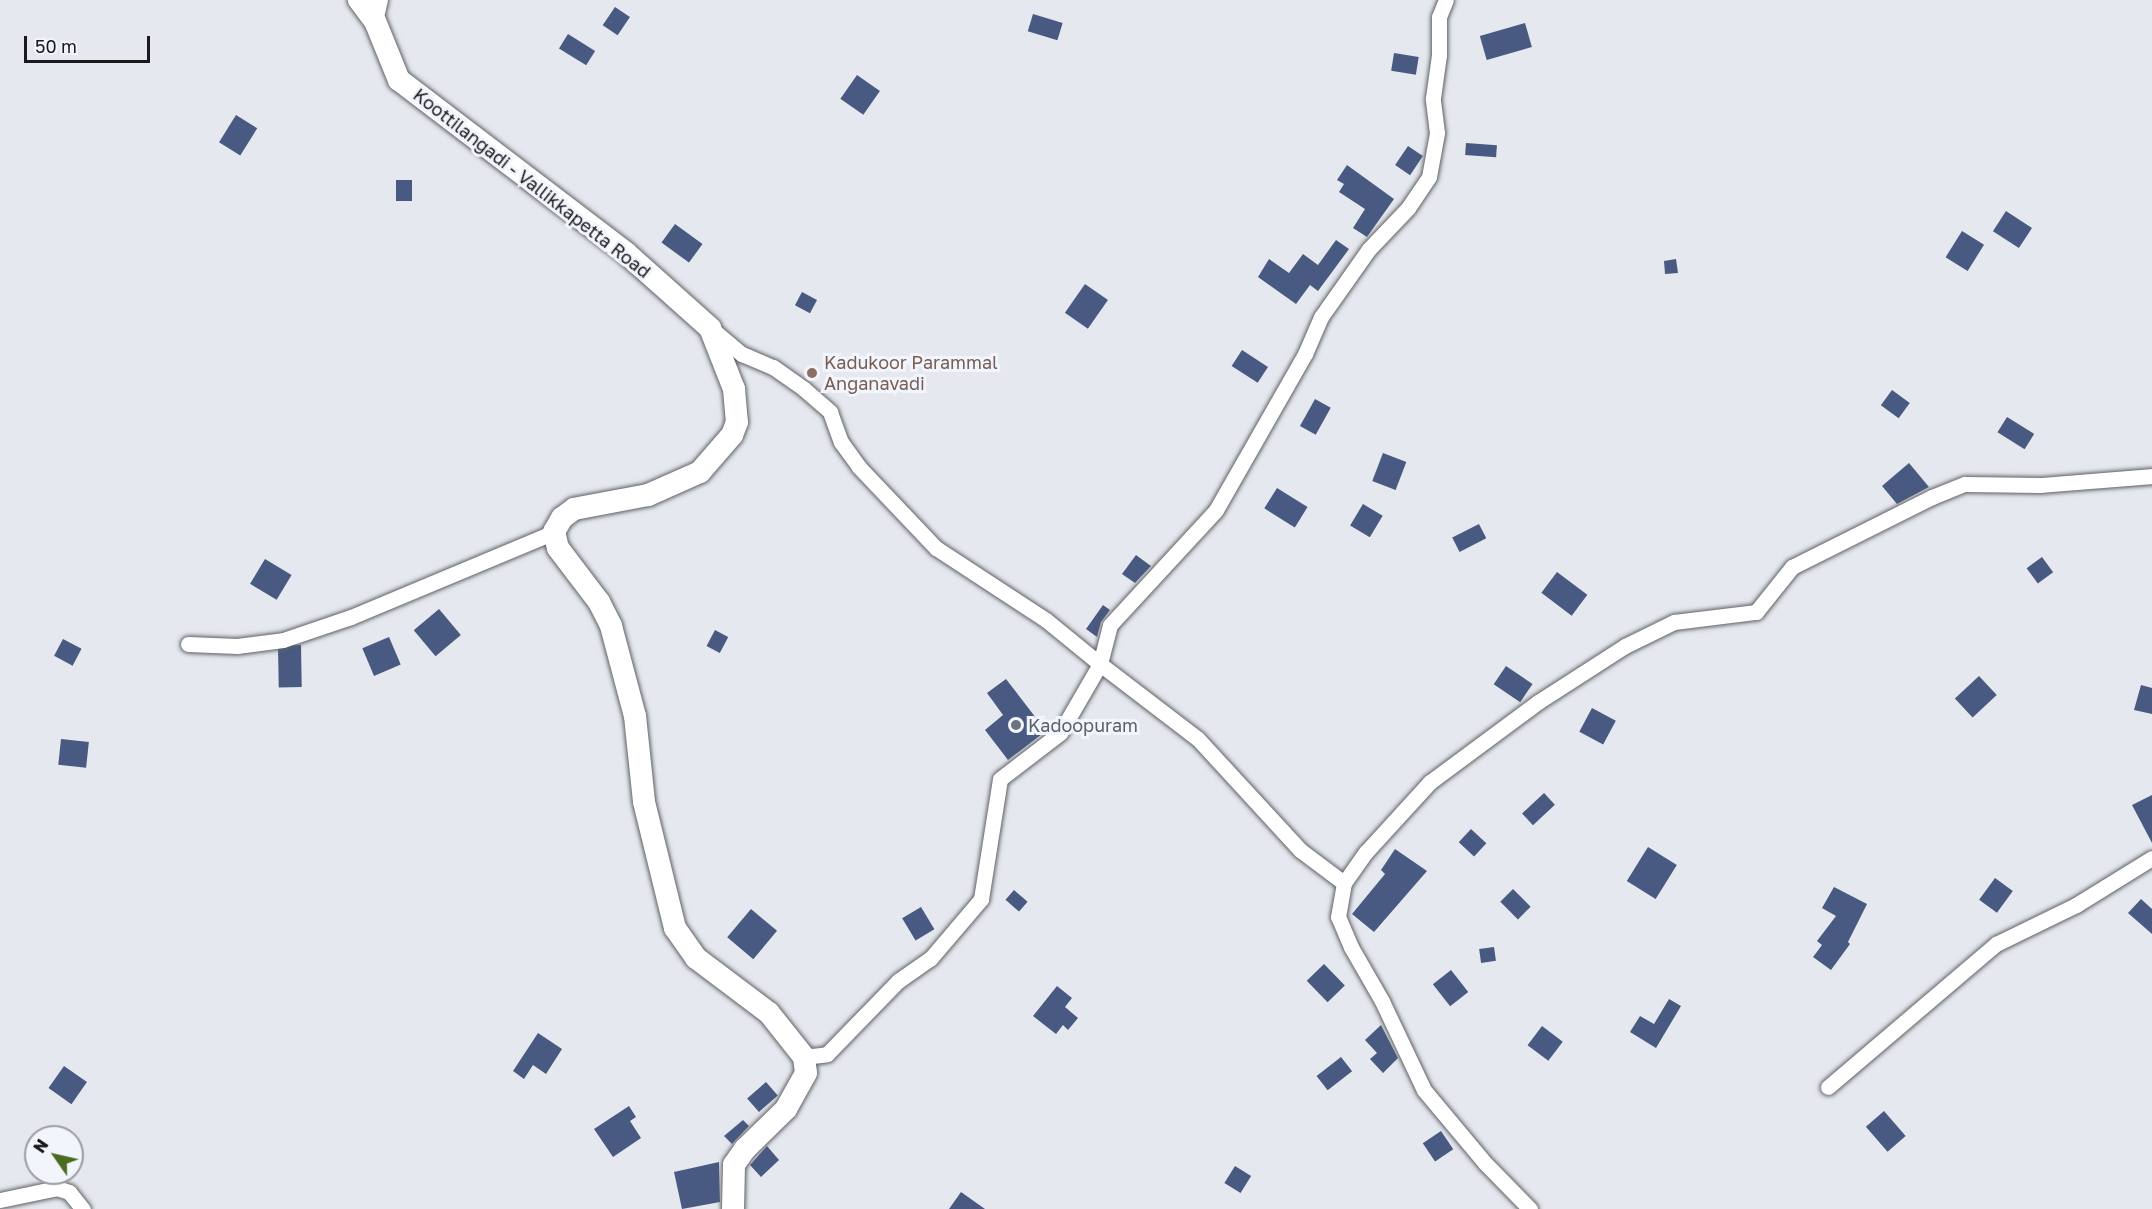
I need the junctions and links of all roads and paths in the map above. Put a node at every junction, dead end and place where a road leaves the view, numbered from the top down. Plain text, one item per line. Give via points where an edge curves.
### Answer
1 (359, 0) edge
2 (1446, 0) edge
3 (378, 10) edge
4 (710, 328) junction
5 (2152, 476) edge
6 (555, 532) junction
7 (188, 644) dead end
8 (1100, 664) junction
9 (2152, 858) edge
10 (1344, 883) junction
11 (804, 1057) junction
12 (1828, 1087) dead end
13 (0, 1200) edge
14 (83, 1209) edge
15 (732, 1209) edge
16 (1530, 1209) edge

1 - 3 main road, Koottilangadi - Vallikkapetta Road
2 - 8 street via 1439,17 1433,98 1437,133 1429,177 1408,208 1369,249 1321,317 1305,354 1216,510 1110,625
3 - 4 main road, Koottilangadi - Vallikkapetta Road via 399,80 626,253
4 - 6 main road, Koottilangadi - Vallikkapetta Road via 734,389 736,405 736,422 723,448 700,472 660,491 574,510 562,518
4 - 8 street via 742,354 773,368 804,389 830,412 841,442 860,467 936,548 1046,620
5 - 10 street via 2040,485 1965,484 1792,567 1756,612 1674,622 1635,641 1538,702 1430,782 1366,852
6 - 7 street via 351,617 283,640 237,646
6 - 11 main road via 558,548 599,602 611,626 635,716 644,802 675,928 696,958 769,1013
8 - 10 street via 1198,739 1300,850
8 - 11 street via 1059,733 1000,779 981,899 930,959 898,981 827,1054
9 - 12 street via 2076,905 1996,944
10 - 16 street via 1338,917 1424,1090 1485,1164
11 - 15 main road via 806,1073 786,1109 734,1165
13 - 14 street via 57,1188 69,1192

